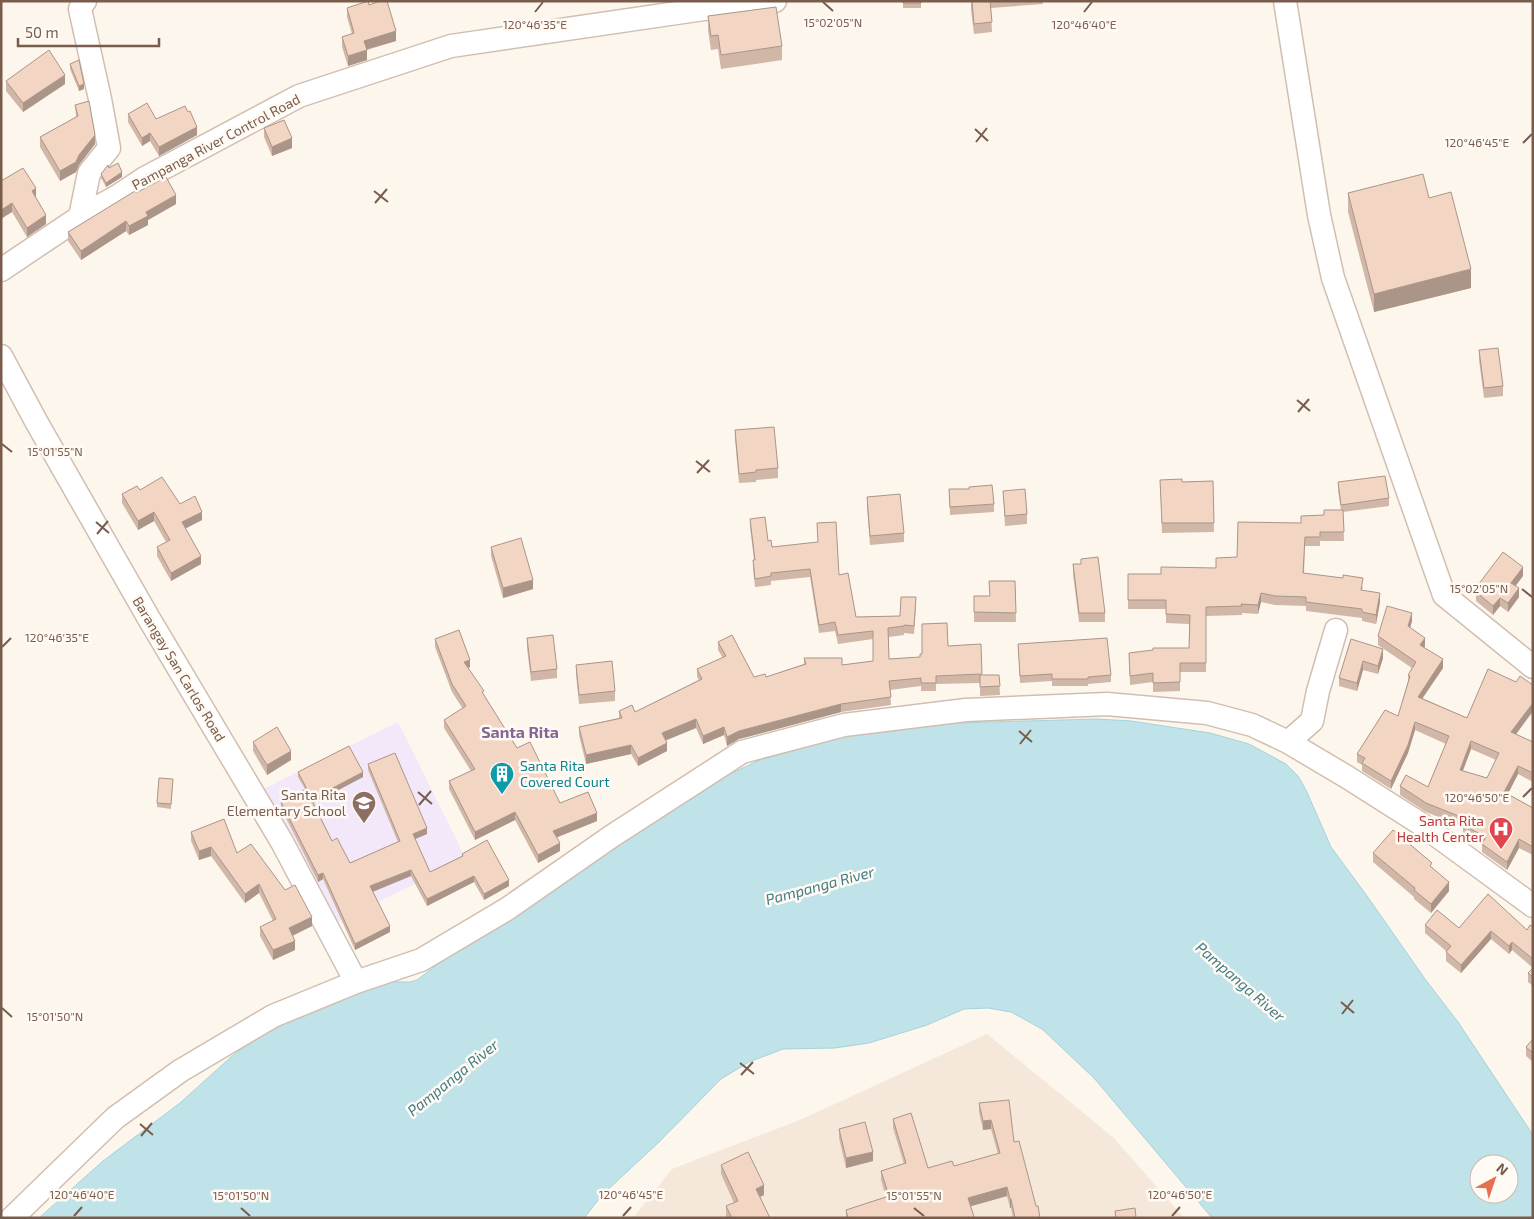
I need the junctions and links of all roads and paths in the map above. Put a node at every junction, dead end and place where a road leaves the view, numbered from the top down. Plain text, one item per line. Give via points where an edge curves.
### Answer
1 (85, 1) edge
2 (775, 1) edge
3 (1285, 1) edge
4 (80, 217) junction
5 (1, 270) edge
6 (1, 356) edge
7 (1336, 630) dead end
8 (1533, 667) edge
9 (1288, 742) junction
10 (1533, 906) edge
11 (356, 982) junction
12 (12, 1218) edge

1 - 4 street via 80,9 109,148 89,173
2 - 4 street, Pampanga River Control Road via 452,46 299,96 145,178
3 - 8 street via 1319,216 1333,278 1444,595
4 - 5 street, Pampanga River Control Road
6 - 11 street, Barangay San Carlos Road via 148,617 282,842
7 - 9 street via 1312,721
9 - 10 street via 1421,824
9 - 11 street via 1252,725 1207,713 1107,704 966,710 844,725 742,752 507,909 421,960
11 - 12 street via 273,1016 180,1071 115,1118

